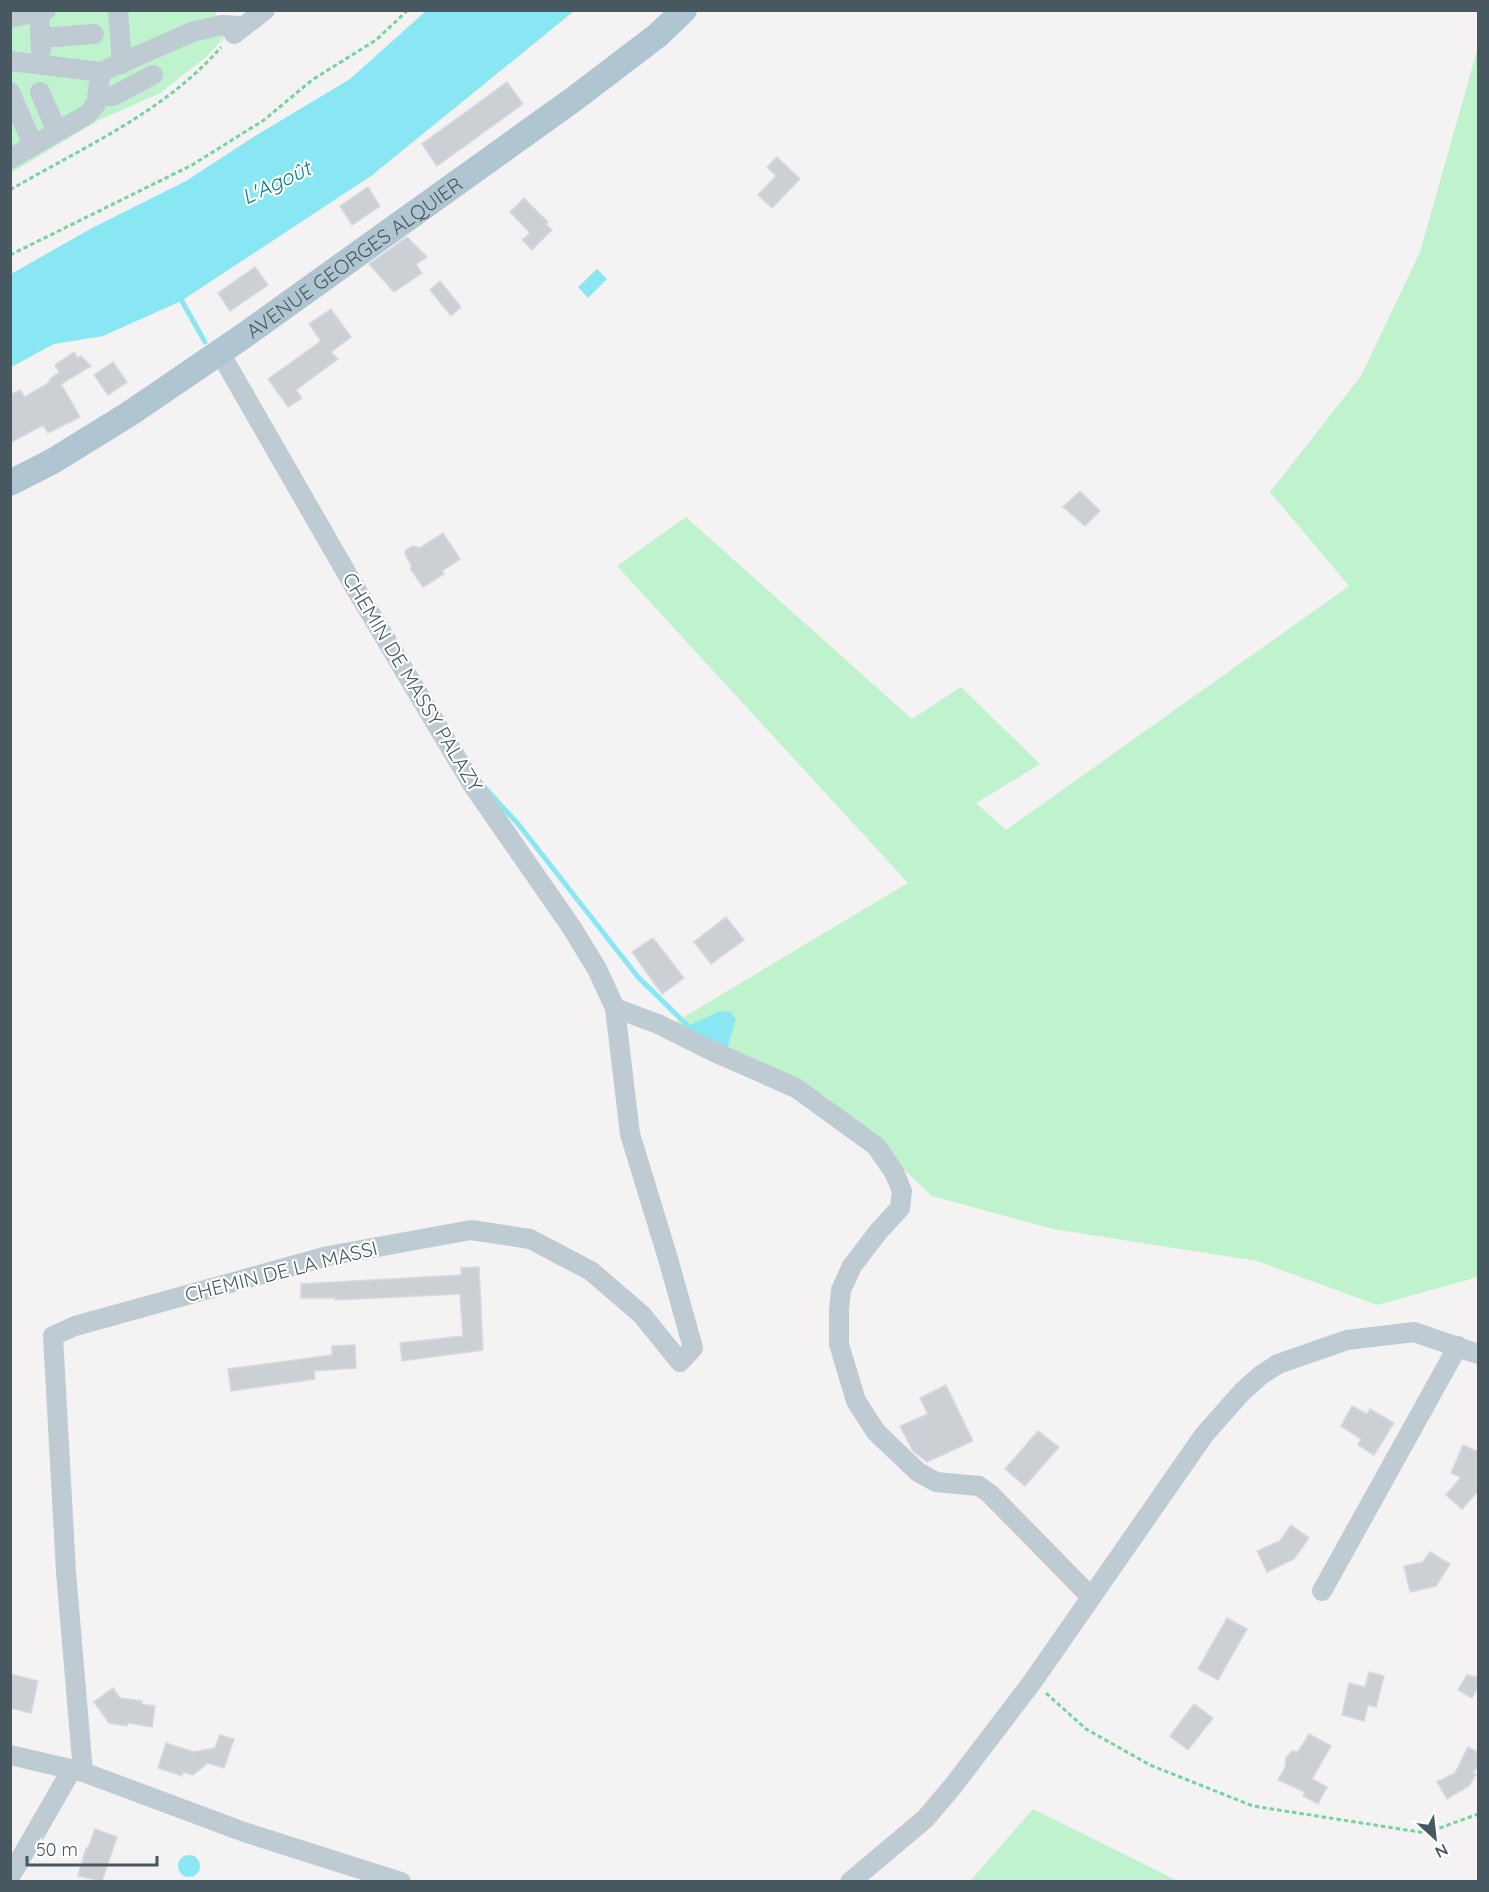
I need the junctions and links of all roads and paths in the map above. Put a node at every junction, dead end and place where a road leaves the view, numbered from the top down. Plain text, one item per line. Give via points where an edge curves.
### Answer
1 (118, 10) edge
2 (265, 10) edge
3 (408, 10) edge
4 (684, 10) edge
5 (41, 11) edge
6 (10, 18) edge
7 (235, 32) junction
8 (94, 34) dead end
9 (41, 38) junction
10 (10, 61) edge
11 (41, 63) junction
12 (122, 64) junction
13 (101, 72) junction
14 (153, 75) dead end
15 (10, 92) edge
16 (40, 92) dead end
17 (98, 96) junction
18 (57, 132) junction
19 (33, 145) junction
20 (10, 159) edge
21 (10, 190) edge
22 (10, 255) edge
23 (219, 351) junction
24 (10, 483) edge
25 (615, 1008) junction
26 (1458, 1346) junction
27 (1479, 1354) edge
28 (1322, 1591) dead end
29 (1091, 1597) junction
30 (1033, 1681) junction
31 (10, 1755) edge
32 (78, 1771) junction
33 (1479, 1814) edge
34 (10, 1877) edge
35 (401, 1881) edge
36 (850, 1881) edge

1 - 12 street
2 - 7 street
3 - 22 path via 376,40 312,80 264,120 192,165
4 - 23 main road, AVENUE GEORGES ALQUIER via 658,35 574,99
5 - 6 street
5 - 9 street
7 - 12 street via 222,25 192,32
7 - 21 path via 194,77 146,113
8 - 9 street
9 - 11 street
10 - 11 street
11 - 13 street
12 - 13 street
13 - 17 street
14 - 17 street via 113,96
15 - 19 street
16 - 18 street
17 - 18 street via 88,114 76,111
18 - 19 street
19 - 20 street
23 - 24 main road, AVENUE GEORGES ALQUIER via 129,414
23 - 25 street, CHEMIN DE MASSY PALAZY via 472,784 572,927
25 - 29 street via 796,1088 876,1146 902,1191 900,1208 852,1266 842,1290 839,1344 856,1401 876,1432 918,1472 936,1482 979,1486
25 - 32 street, CHEMIN DE LA MASSI via 630,1134 693,1348 680,1362 642,1315 591,1271 530,1239 471,1230 328,1256 75,1326 53,1336
26 - 27 street
26 - 28 street
26 - 29 street via 1414,1332 1347,1340 1278,1364 1261,1375 1204,1435
29 - 30 street
30 - 33 path via 1086,1729 1150,1765 1254,1806 1426,1833
30 - 36 street via 925,1819
31 - 32 street
32 - 34 street
32 - 35 street via 244,1832

